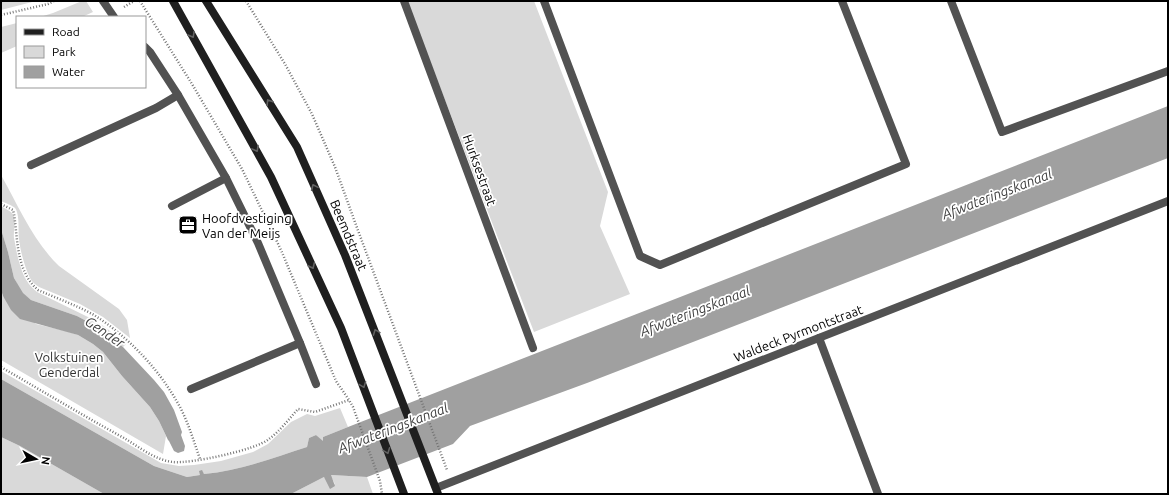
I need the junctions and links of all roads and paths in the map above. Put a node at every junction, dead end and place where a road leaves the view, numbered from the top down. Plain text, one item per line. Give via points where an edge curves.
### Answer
1 (54, 1) edge
2 (103, 1) edge
3 (173, 1) edge
4 (206, 1) edge
5 (246, 1) edge
6 (404, 1) edge
7 (544, 1) edge
8 (842, 1) edge
9 (952, 1) edge
10 (1, 15) edge
11 (113, 16) edge
12 (146, 48) edge
13 (1168, 71) edge
14 (178, 95) junction
15 (31, 165) dead end
16 (226, 178) junction
17 (1168, 201) edge
18 (1, 204) edge
19 (172, 206) dead end
20 (819, 338) junction
21 (300, 343) junction
22 (533, 348) dead end
23 (1, 367) edge
24 (316, 384) dead end
25 (191, 389) dead end
26 (349, 400) dead end
27 (353, 408) dead end
28 (442, 456) dead end
29 (200, 459) junction
30 (437, 491) edge
31 (382, 494) edge
32 (404, 494) edge
33 (878, 494) edge

1 - 10 path
2 - 11 street
3 -> 32 main road via 271,177 341,328
30 -> 4 main road, Beemdstraat via 345,254 296,147
5 - 28 path, Beemdstraat via 312,114 335,167
6 - 22 street, Hurksestraat
7 - 8 street via 640,256 660,264 906,164
9 - 13 street via 1002,132
12 - 14 street
14 - 15 street via 156,108
14 - 16 street
16 - 19 street
16 - 21 street via 258,243
17 - 20 street, Waldeck Pyrmontstraat
18 - 29 path via 13,210 17,246 26,277 32,285 93,315 131,344 149,362 177,400
20 - 30 street, Waldeck Pyrmontstraat
20 - 33 street
21 - 24 street
21 - 25 street
23 - 29 path via 161,459 172,462
26 - 29 path via 315,412 298,409 268,440 226,455
27 - 31 path via 380,481

